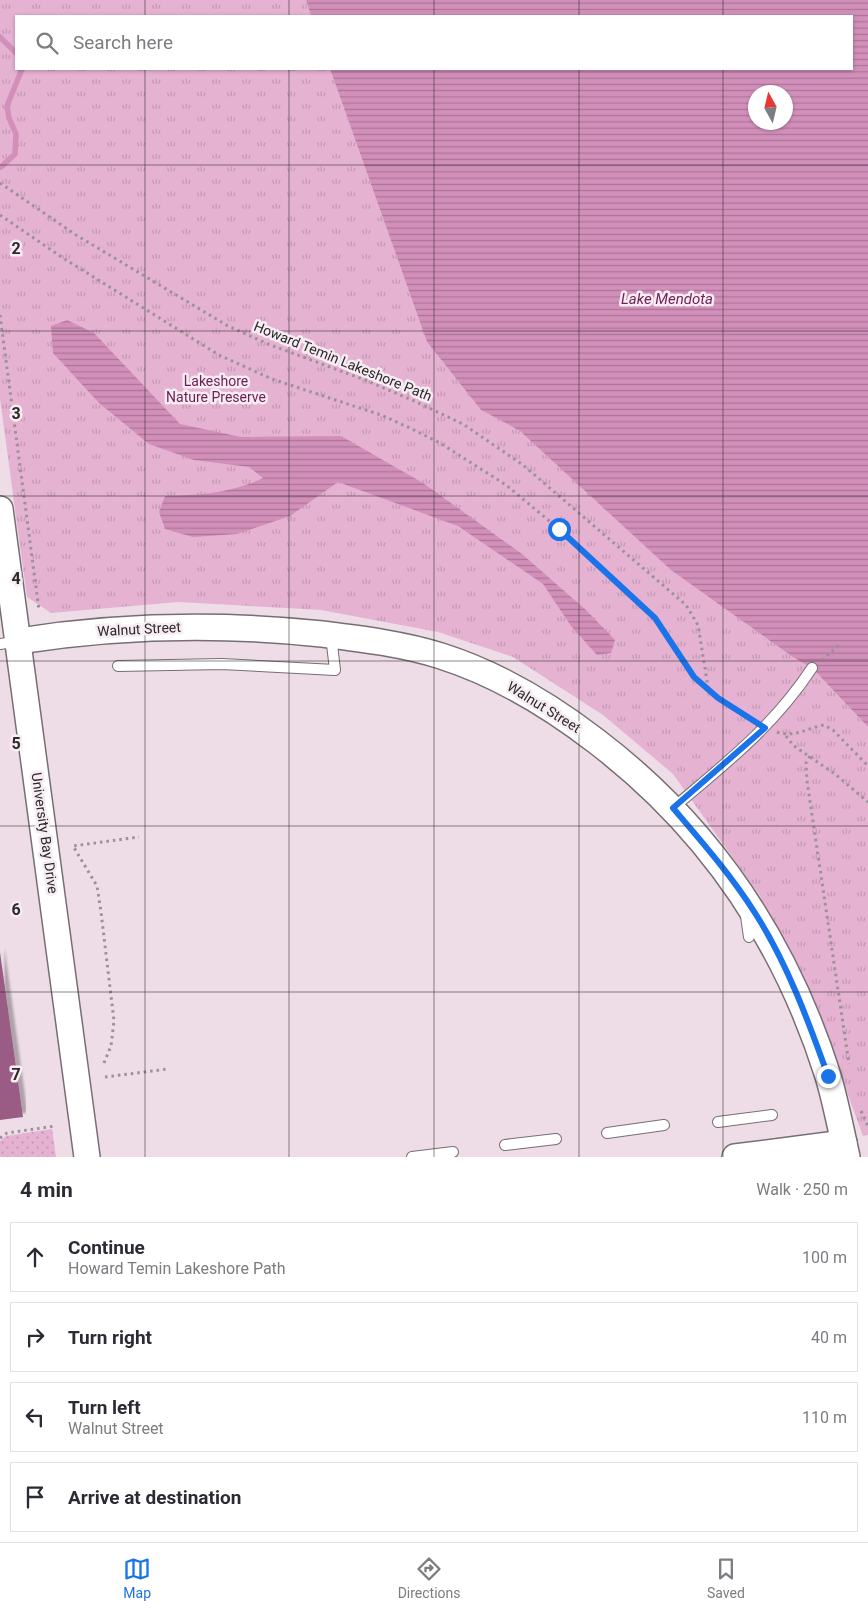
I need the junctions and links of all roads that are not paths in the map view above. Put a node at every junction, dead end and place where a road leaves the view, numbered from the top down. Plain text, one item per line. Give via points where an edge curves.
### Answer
1 (0, 509) edge
2 (331, 636) junction
3 (9, 642) edge
4 (118, 666) dead end
5 (812, 668) road end
6 (676, 818) junction
7 (744, 896) junction
8 (749, 937) dead end
9 (772, 1115) dead end
10 (718, 1122) dead end
11 (664, 1125) dead end
12 (607, 1133) dead end
13 (556, 1138) dead end
14 (505, 1145) dead end
15 (845, 1150) edge
16 (453, 1152) dead end
17 (87, 1157) edge
18 (412, 1157) edge
19 (735, 1157) edge

1 - 3 street, University Bay Drive
2 - 3 street, Walnut Street via 252,628 169,626 80,632
2 - 4 lane via 335,670 222,664
2 - 6 street, Walnut Street via 442,663 498,686 553,717 616,764
3 - 17 street, University Bay Drive
5 - 6 lane via 792,698 765,728
6 - 7 street, Walnut Street via 701,839
7 - 8 lane
7 - 15 street, Walnut Street via 782,961 804,1015 828,1076
9 - 10 lane
11 - 12 lane
13 - 14 lane
15 - 19 street
16 - 18 lane

